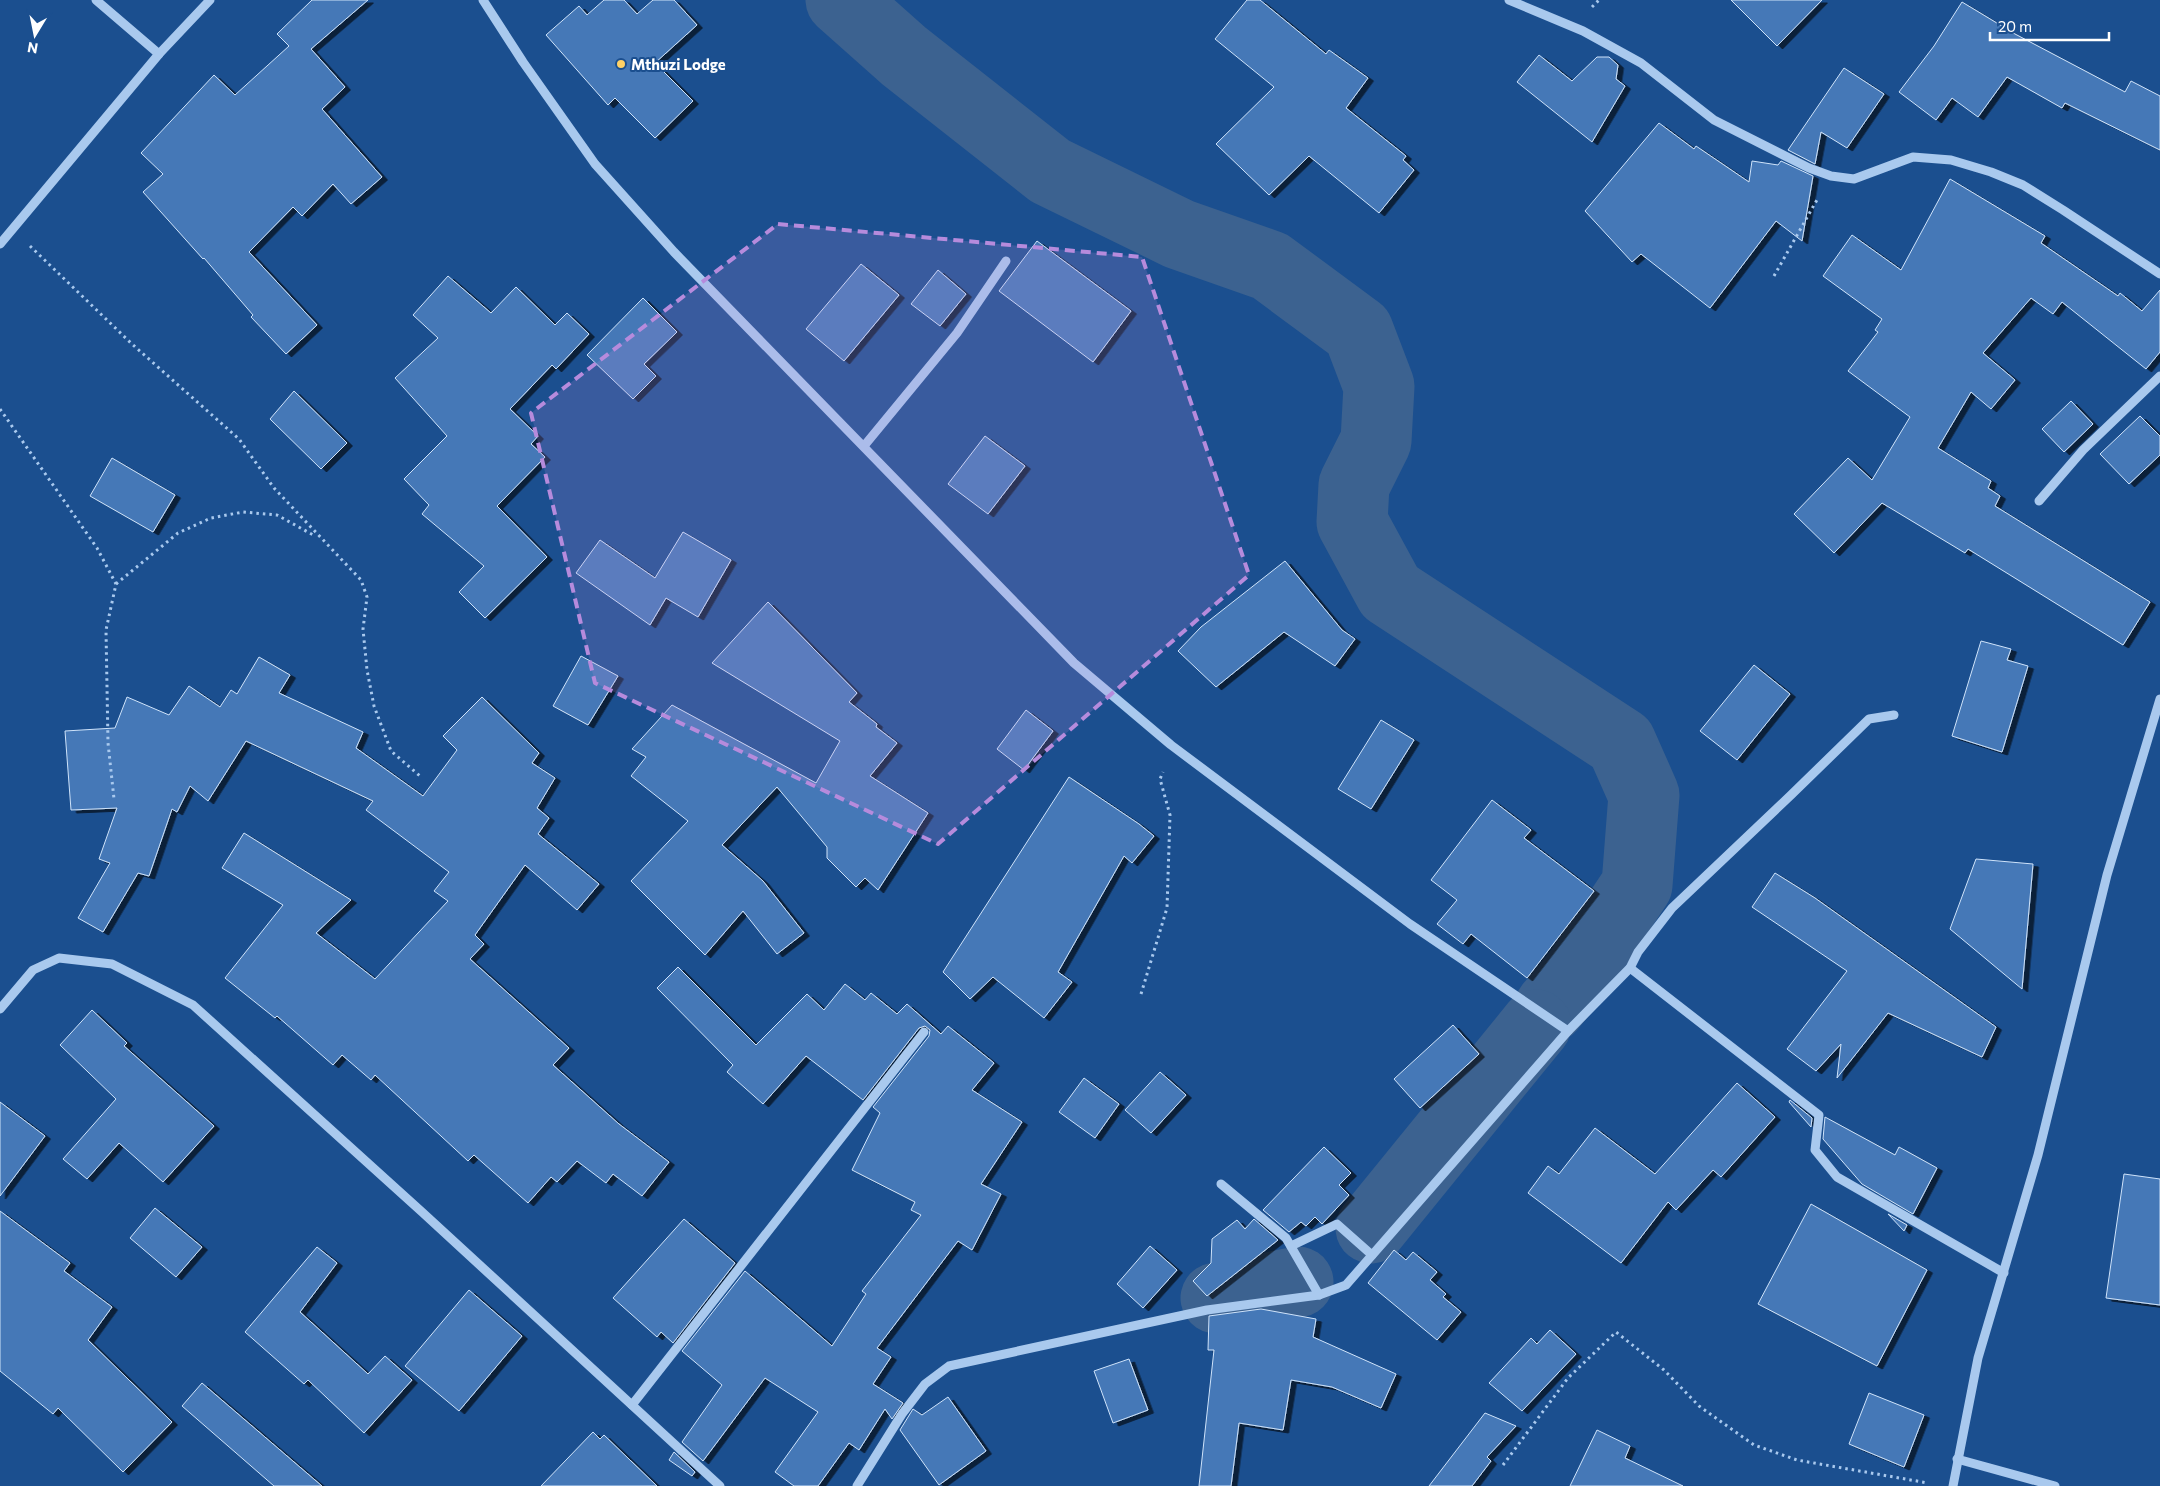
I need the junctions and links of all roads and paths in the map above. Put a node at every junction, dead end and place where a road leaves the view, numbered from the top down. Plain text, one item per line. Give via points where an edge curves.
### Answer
1 (96, 0) edge
2 (210, 0) edge
3 (483, 0) edge
4 (1509, 0) edge
5 (159, 54) junction
6 (1831, 176) junction
7 (13, 228) junction
8 (0, 244) edge
9 (1006, 261) dead end
10 (2160, 274) edge
11 (1774, 276) dead end
12 (2160, 376) edge
13 (0, 409) edge
14 (864, 446) junction
15 (2039, 501) dead end
16 (319, 538) junction
17 (116, 584) junction
18 (2160, 699) edge
19 (1894, 715) dead end
20 (1171, 745) junction
21 (420, 776) dead end
22 (114, 799) dead end
23 (1630, 968) junction
24 (1141, 994) dead end
25 (0, 1009) edge
26 (1568, 1031) junction
27 (924, 1032) dead end
28 (1221, 1184) dead end
29 (1291, 1246) junction
30 (1372, 1255) junction
31 (2004, 1273) junction
32 (1318, 1295) junction
33 (632, 1405) junction
34 (1957, 1459) junction
35 (1503, 1465) dead end
36 (1936, 1484) dead end
37 (720, 1486) edge
38 (857, 1486) edge
39 (1953, 1486) edge
40 (2055, 1486) edge

1 - 5 street
2 - 5 street
3 - 14 street via 595,164 674,252
4 - 6 street via 1583,31 1641,63 1714,120
5 - 7 street
6 - 10 street via 1854,179 1914,158 1952,160 2023,185
6 - 11 path
7 - 8 street
7 - 16 path via 132,344 239,439 274,488
9 - 14 street via 957,332
12 - 15 street via 2095,437
13 - 17 path via 97,548
14 - 20 street via 1074,663
16 - 17 path via 277,515 243,512 211,518 178,533
16 - 21 path via 361,580 367,597 363,629 374,706 391,751
17 - 22 path via 106,630 108,743
18 - 31 street via 2107,875 2038,1154
19 - 23 street via 1869,719 1672,908 1638,952
20 - 24 path via 1160,779 1170,815 1167,908
20 - 26 street via 1410,924
23 - 26 street
23 - 31 street via 1819,1115 1815,1150 1838,1176
25 - 33 street via 33,970 60,958 112,964 193,1005
26 - 30 street
27 - 33 street
28 - 29 street via 1286,1238
29 - 30 street via 1337,1224
29 - 32 street
30 - 32 street via 1346,1285
31 - 34 street via 1978,1358
32 - 38 street via 1207,1310 949,1366 925,1384 902,1414
33 - 37 street
34 - 39 street
34 - 40 street
35 - 36 path via 1568,1378 1616,1332 1664,1370 1699,1406 1754,1445 1797,1460

